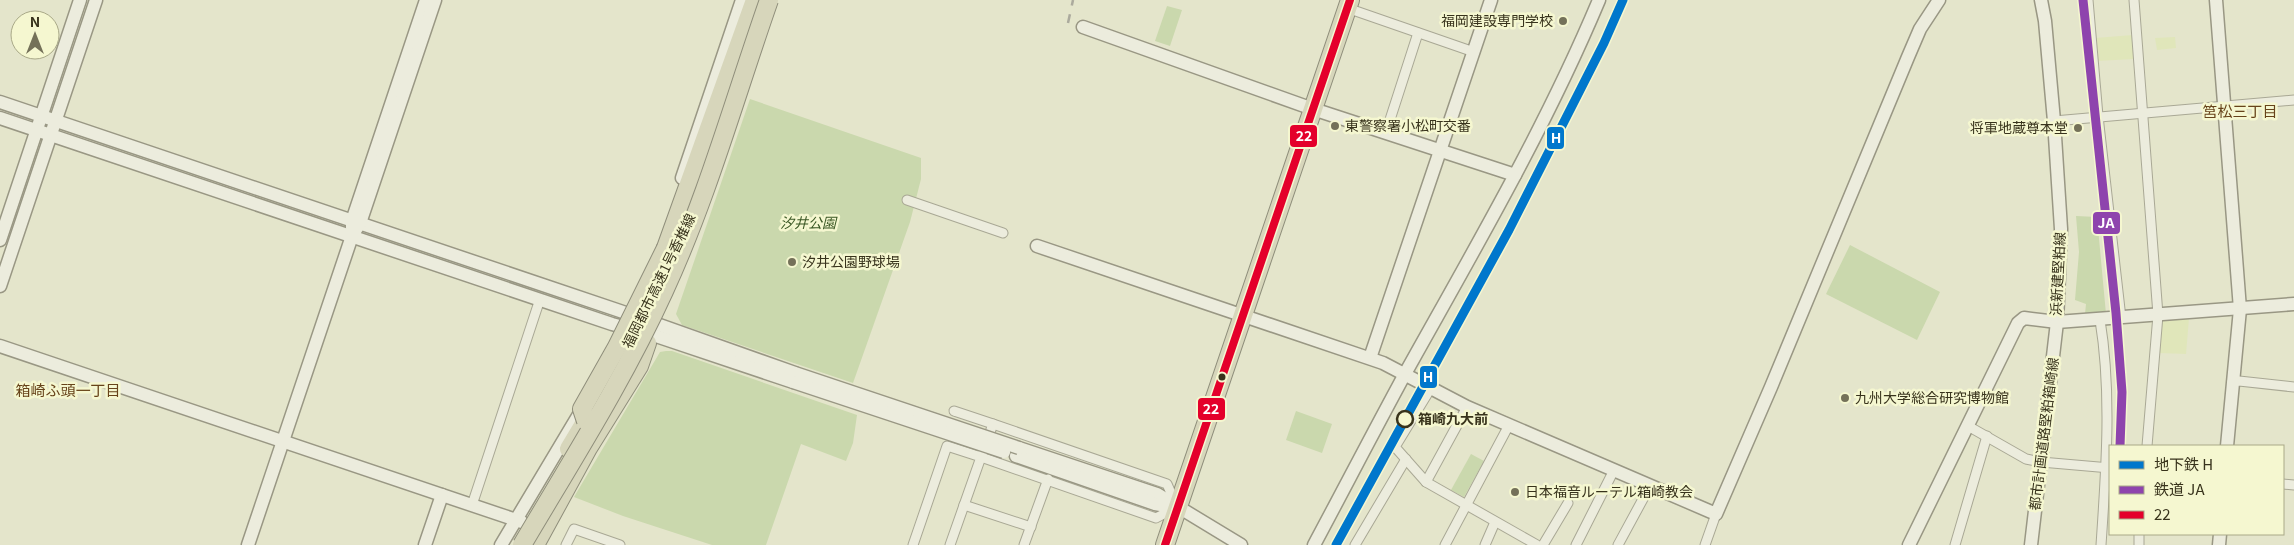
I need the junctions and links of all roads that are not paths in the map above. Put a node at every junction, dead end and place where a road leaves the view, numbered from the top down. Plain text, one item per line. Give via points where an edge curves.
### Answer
1 (80, 0) edge
2 (96, 0) edge
3 (426, 0) edge
4 (435, 0) edge
5 (742, 0) edge
6 (755, 0) edge
7 (767, 0) edge
8 (1491, 0) edge
9 (1599, 0) edge
10 (1939, 0) edge
11 (2041, 0) edge
12 (2088, 0) edge
13 (2134, 0) edge
14 (2216, 0) edge
15 (1348, 4) edge
16 (1083, 27) dead end
17 (1418, 33) junction
18 (1474, 52) junction
19 (2294, 100) edge
20 (0, 102) edge
21 (2225, 106) junction
22 (1312, 109) junction
23 (2142, 113) junction
24 (41, 116) junction
25 (2098, 116) junction
26 (0, 118) edge
27 (56, 120) junction
28 (2054, 121) junction
29 (36, 130) junction
30 (1386, 132) junction
31 (51, 136) junction
32 (1441, 150) junction
33 (1515, 175) junction
34 (907, 200) dead end
35 (356, 222) junction
36 (1003, 233) dead end
37 (352, 236) junction
38 (0, 240) edge
39 (1037, 246) dead end
40 (0, 286) edge
41 (540, 299) junction
42 (2294, 304) edge
43 (2240, 309) junction
44 (2158, 315) junction
45 (1243, 316) junction
46 (2121, 318) junction
47 (2100, 320) junction
48 (2057, 322) junction
49 (633, 323) junction
50 (653, 334) junction
51 (0, 346) edge
52 (1370, 358) junction
53 (1405, 374) junction
54 (2232, 382) junction
55 (2294, 387) edge
56 (1431, 388) junction
57 (1467, 407) junction
58 (954, 411) dead end
59 (586, 421) junction
60 (993, 424) junction
61 (1509, 425) junction
62 (1968, 426) junction
63 (1987, 436) junction
64 (284, 442) junction
65 (2147, 445) edge
66 (2227, 445) edge
67 (981, 457) junction
68 (1406, 458) junction
69 (2041, 462) junction
70 (2108, 467) edge
71 (1614, 470) junction
72 (1048, 479) junction
73 (1426, 482) junction
74 (1650, 486) junction
75 (442, 495) junction
76 (1568, 503) dead end
77 (964, 504) junction
78 (472, 505) junction
79 (1466, 506) junction
80 (1176, 507) junction
81 (1716, 514) junction
82 (516, 520) junction
83 (1495, 522) junction
84 (532, 525) junction
85 (1030, 527) junction
86 (1911, 544) edge
87 (248, 545) edge
88 (425, 545) edge
89 (501, 545) edge
90 (515, 545) edge
91 (522, 545) edge
92 (534, 545) edge
93 (566, 545) edge
94 (620, 545) edge
95 (914, 545) edge
96 (950, 545) edge
97 (1024, 545) edge
98 (1165, 545) edge
99 (1241, 545) edge
100 (1314, 545) edge
101 (1355, 545) edge
102 (1445, 545) edge
103 (1485, 545) edge
104 (1537, 545) edge
105 (1543, 545) edge
106 (1576, 545) edge
107 (1618, 545) edge
108 (1705, 545) edge
109 (1956, 545) edge
110 (2031, 545) edge
111 (2101, 545) edge

1 - 24 street
2 - 27 street
3 - 35 street
4 - 35 street
5 - 49 street
6 - 59 highway, bridge via 666,248 582,409
7 - 50 street via 702,204
7 - 59 highway, 福岡都市高速1号香椎線 via 678,246 634,336
7 - 91 highway, 福岡都市高速1号香椎線, bridge via 699,204 664,291 631,357
8 - 18 street
9 - 33 street
10 - 81 street via 1920,29 1908,56
11 - 28 street, 浜新建堅粕線
12 - 25 street
13 - 23 street
14 - 21 street
15 - 17 street
15 - 22 highway
16 - 22 street
17 - 18 street
17 - 30 street
18 - 32 street
19 - 21 street
20 - 24 street
21 - 23 street
21 - 43 street
22 - 30 street
22 - 45 highway
23 - 25 street
23 - 44 street
24 - 27 street
24 - 29 street
25 - 28 street
25 - 46 street
26 - 29 street
27 - 31 street
27 - 35 street
28 - 48 street, 浜新建堅粕線 via 2061,229
29 - 31 street
29 - 38 street
30 - 32 street
31 - 37 street
31 - 40 street
32 - 33 street
32 - 52 street
33 - 53 street
34 - 36 street
35 - 37 street
35 - 49 street
37 - 41 street
37 - 64 street
39 - 45 street
41 - 49 street
41 - 78 street
42 - 43 street
43 - 44 street
43 - 54 street
44 - 46 street
44 - 65 street
45 - 52 street
45 - 80 highway
46 - 47 street
47 - 48 street
47 - 70 street via 2106,353
48 - 62 street, 浜新建堅粕線 via 2024,318 2018,323
48 - 69 street, 都市計画道路堅粕箱崎線
49 - 50 street
49 - 82 street via 613,362
50 - 80 street, bridge via 1157,494
50 - 84 street via 621,371
50 - 92 highway via 639,366 588,448
51 - 64 street
52 - 53 street
53 - 56 street
53 - 100 street
54 - 55 street
54 - 66 street
56 - 57 street
56 - 68 street via 1395,447
57 - 61 street
57 - 73 street
58 - 60 street
59 - 90 highway, 福岡都市高速1号香椎線
60 - 67 street
60 - 80 street via 1167,484
61 - 71 street
61 - 79 street
62 - 63 street
62 - 86 street, 浜新建堅粕線
63 - 69 street via 2026,458
63 - 109 street
64 - 75 street
64 - 87 street
67 - 72 street
67 - 77 street
67 - 95 street via 947,446
68 - 73 street
68 - 101 street
69 - 70 street
69 - 110 street, 都市計画道路堅粕箱崎線
70 - 111 street
71 - 74 street
71 - 106 street
72 - 80 street via 1156,518
72 - 85 street
73 - 79 street
74 - 81 street
74 - 107 street
75 - 78 street
75 - 88 street
76 - 105 street
77 - 85 street
77 - 96 street
78 - 82 street
79 - 83 street
79 - 102 street
80 - 98 highway
80 - 99 street
81 - 108 street
82 - 84 street
82 - 89 street
83 - 103 street
83 - 104 street
84 - 91 street
85 - 97 street
93 - 94 street via 574,529

